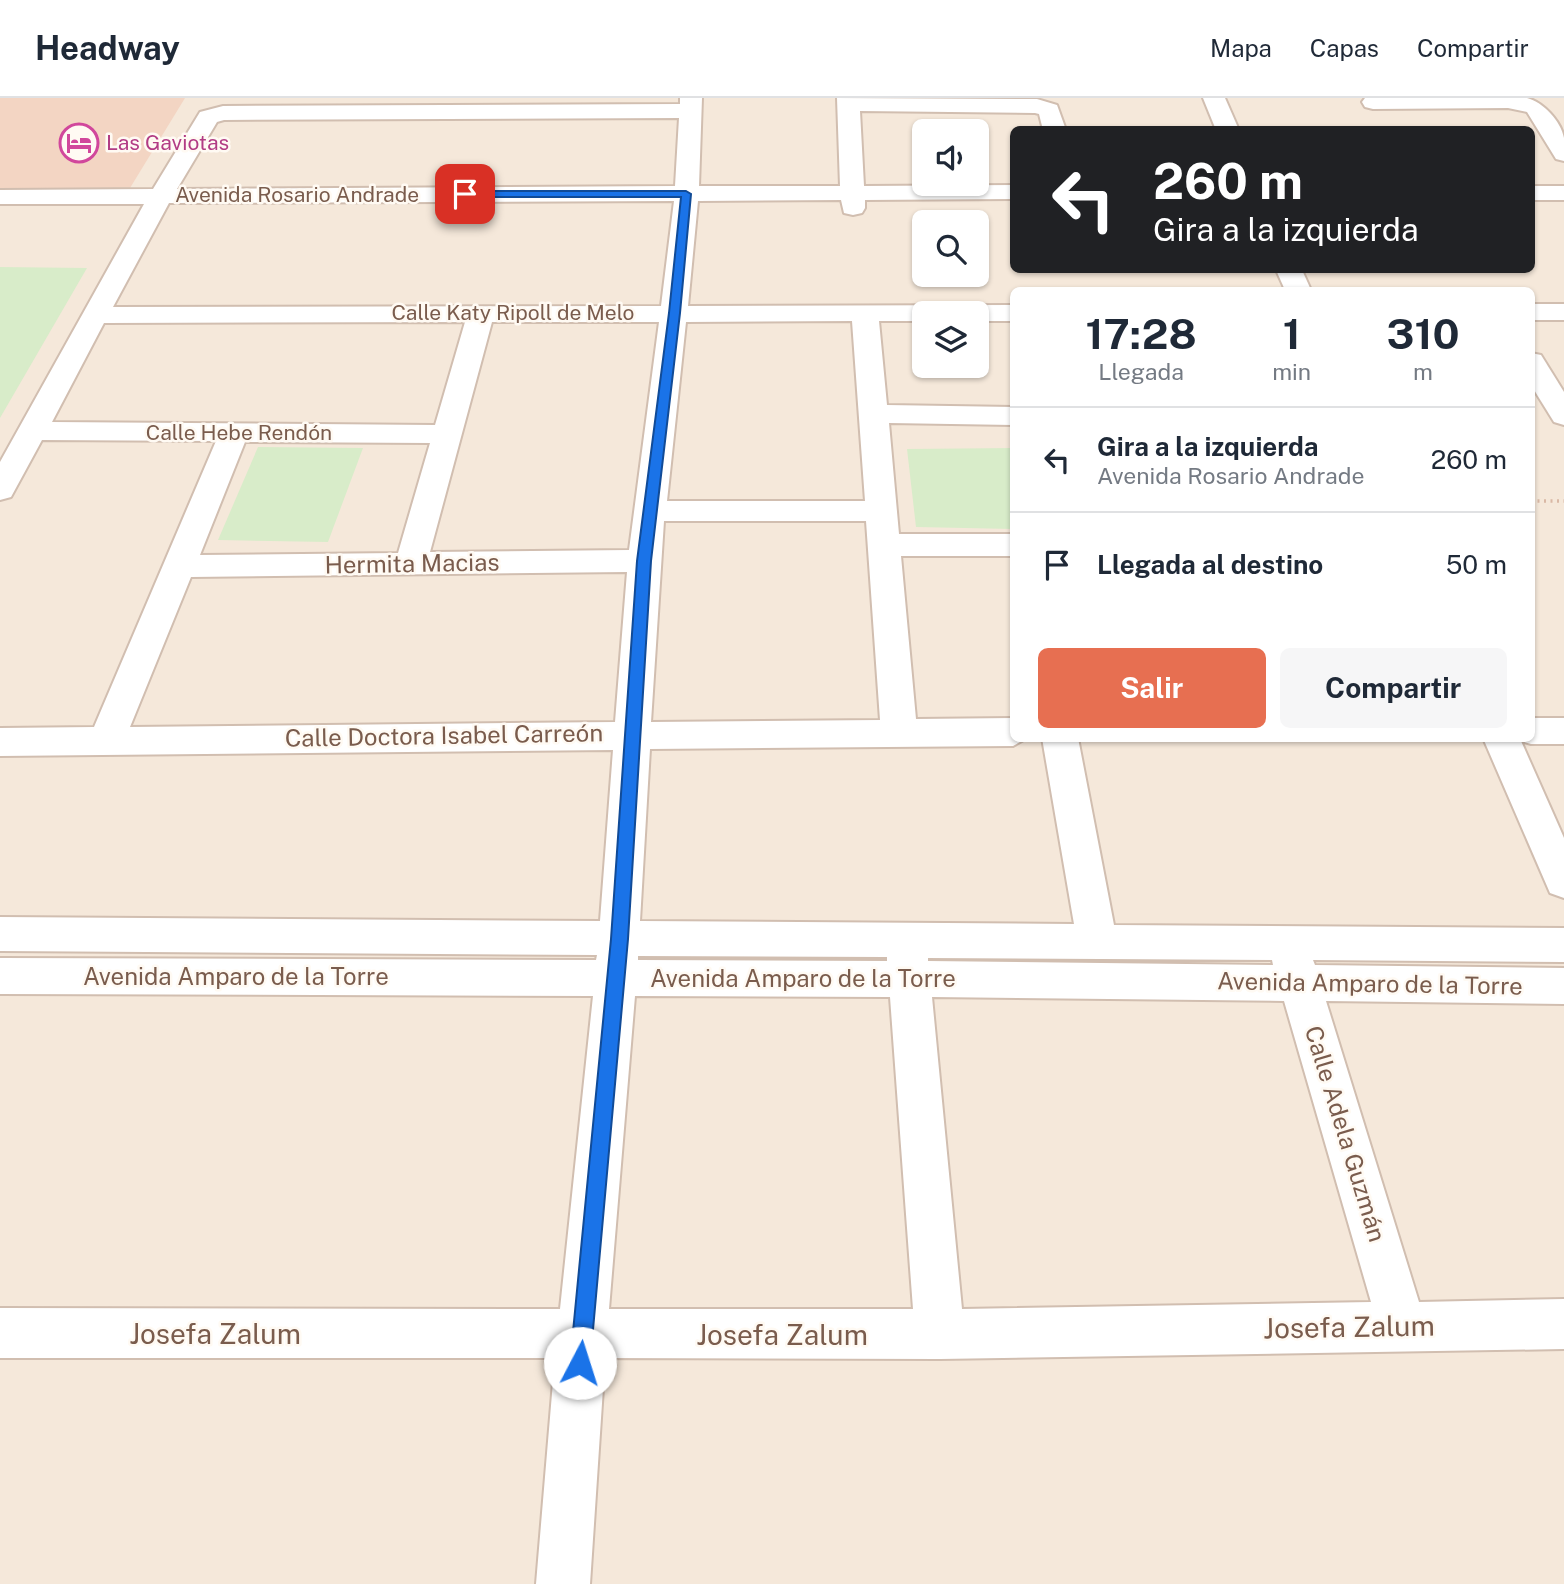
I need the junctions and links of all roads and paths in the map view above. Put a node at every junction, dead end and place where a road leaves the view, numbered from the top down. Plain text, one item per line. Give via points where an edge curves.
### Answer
1 (1214, 98) edge
2 (848, 101) edge
3 (690, 105) edge
4 (1376, 107) edge
5 (1054, 126) edge
6 (1226, 126) edge
7 (1564, 154) edge
8 (1010, 192) edge
9 (1535, 193) edge
10 (1564, 193) edge
11 (0, 197) edge
12 (853, 200) junction
13 (686, 201) junction
14 (156, 203) junction
15 (1535, 205) edge
16 (1564, 205) edge
17 (1010, 207) edge
18 (0, 211) edge
19 (1535, 312) edge
20 (1564, 312) edge
21 (675, 313) junction
22 (865, 313) junction
23 (1010, 313) edge
24 (481, 314) junction
25 (97, 315) junction
26 (1535, 368) edge
27 (872, 414) junction
28 (1010, 416) edge
29 (1564, 416) edge
30 (32, 431) junction
31 (234, 433) junction
32 (446, 434) junction
33 (0, 490) edge
34 (1535, 501) edge
35 (1564, 501) edge
36 (649, 511) junction
37 (881, 511) junction
38 (885, 545) junction
39 (1010, 545) edge
40 (644, 561) junction
41 (411, 564) junction
42 (180, 566) junction
43 (1535, 731) edge
44 (1564, 731) edge
45 (1010, 732) edge
46 (899, 733) junction
47 (632, 735) junction
48 (107, 740) junction
49 (0, 742) edge
50 (1061, 742) edge
51 (1503, 742) edge
52 (1564, 881) edge
53 (0, 934) edge
54 (620, 939) junction
55 (1097, 942) junction
56 (1564, 945) edge
57 (908, 959) junction
58 (1293, 963) junction
59 (0, 976) edge
60 (615, 979) junction
61 (1564, 986) edge
62 (1564, 1324) edge
63 (1402, 1325) junction
64 (0, 1333) edge
65 (940, 1334) junction
66 (582, 1336) junction
67 (563, 1584) edge

1 - 6 street
2 - 5 street via 1037,106 1049,110
2 - 12 street
3 - 13 street
3 - 14 street via 223,113 208,117
4 - 7 street via 1529,104
8 - 12 street, Avenida Rosario Andrade
9 - 10 street
11 - 14 street, Avenida Rosario Andrade
12 - 13 street, Avenida Rosario Andrade
12 - 17 street, Avenida Rosario Andrade
13 - 14 street, Avenida Rosario Andrade
13 - 21 street
14 - 18 street, Avenida Rosario Andrade
14 - 25 street
15 - 16 street
19 - 20 street
21 - 22 street, Calle Katy Ripoll de Melo
21 - 24 street, Calle Katy Ripoll de Melo
21 - 36 street
22 - 23 street, Calle Katy Ripoll de Melo
22 - 27 street
24 - 25 street, Calle Katy Ripoll de Melo
24 - 32 street
25 - 30 street
26 - 29 street
27 - 28 street
27 - 37 street
30 - 31 street, Calle Hebe Rendón
30 - 33 street
31 - 32 street, Calle Hebe Rendón
31 - 42 street
32 - 41 street
34 - 35 path
36 - 37 street
36 - 40 street
37 - 38 street
38 - 39 street
38 - 46 street
40 - 41 street, Hermita Macias
40 - 47 street
41 - 42 street, Hermita Macias
42 - 48 street
43 - 44 street
45 - 46 street, Calle Doctora Isabel Carreón
46 - 47 street, Calle Doctora Isabel Carreón
47 - 48 street, Calle Doctora Isabel Carreón
47 - 54 street
48 - 49 street, Calle Doctora Isabel Carreón
50 - 55 street
51 - 52 street
53 - 54 street, Avenida Amparo de la Torre
54 - 57 street, Avenida Amparo de la Torre
54 - 60 street
55 - 57 street, Avenida Amparo de la Torre
55 - 58 street, Avenida Amparo de la Torre
56 - 58 street, Avenida Amparo de la Torre
57 - 58 street, Avenida Amparo de la Torre
57 - 60 street, Avenida Amparo de la Torre
57 - 65 street
58 - 61 street, Avenida Amparo de la Torre
58 - 63 street, Calle Adela Guzmán
59 - 60 street, Avenida Amparo de la Torre
60 - 66 street
62 - 63 street, Josefa Zalum
63 - 65 street, Josefa Zalum
64 - 66 street, Josefa Zalum
65 - 66 street, Josefa Zalum
66 - 67 street

